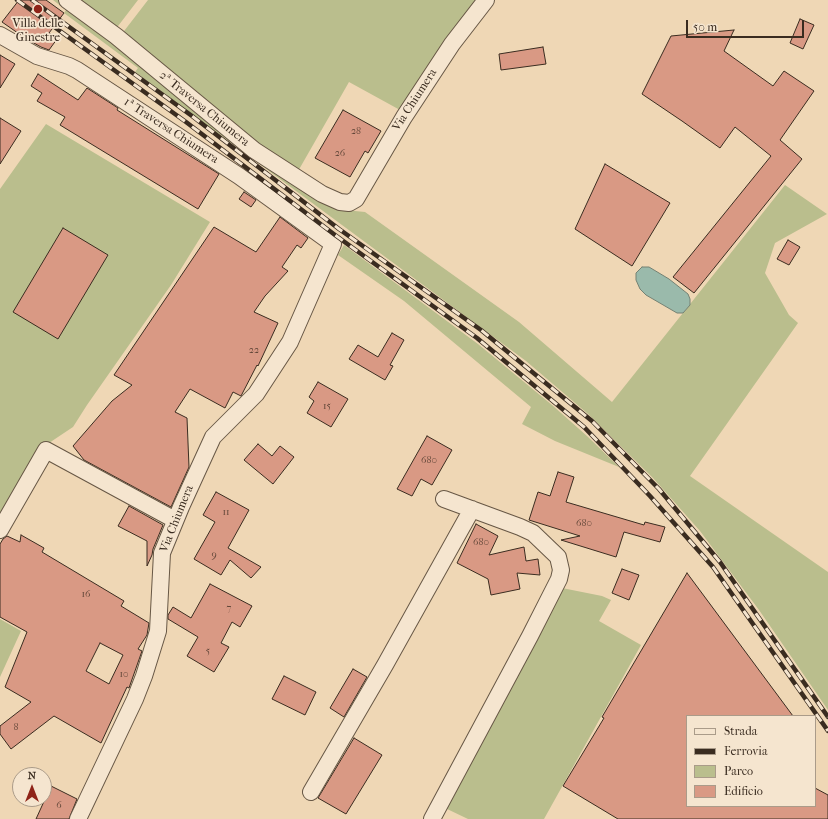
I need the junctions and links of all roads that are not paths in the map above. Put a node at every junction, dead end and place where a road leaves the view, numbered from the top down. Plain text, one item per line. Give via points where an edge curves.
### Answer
1 (67, 0) edge
2 (486, 0) edge
3 (0, 35) edge
4 (349, 203) joint
5 (333, 244) joint
6 (444, 499) dead end
7 (472, 509) junction
8 (175, 520) junction
9 (0, 530) edge
10 (311, 792) dead end
11 (78, 819) edge
12 (432, 819) edge

1 - 4 street, 2ª Traversa Chiumera via 116,36 254,150 322,194
2 - 4 street, Via Chiumera via 452,44 404,117 356,199
3 - 5 street, 1ª Traversa Chiumera via 37,56 77,70 239,176
5 - 8 street, Via Chiumera via 290,342 256,394 213,437
6 - 7 street
7 - 10 street
7 - 12 street via 533,533 558,557 561,570 559,579 530,636
8 - 9 street via 46,450
8 - 11 street, Via Chiumera via 162,553 158,630 144,676

